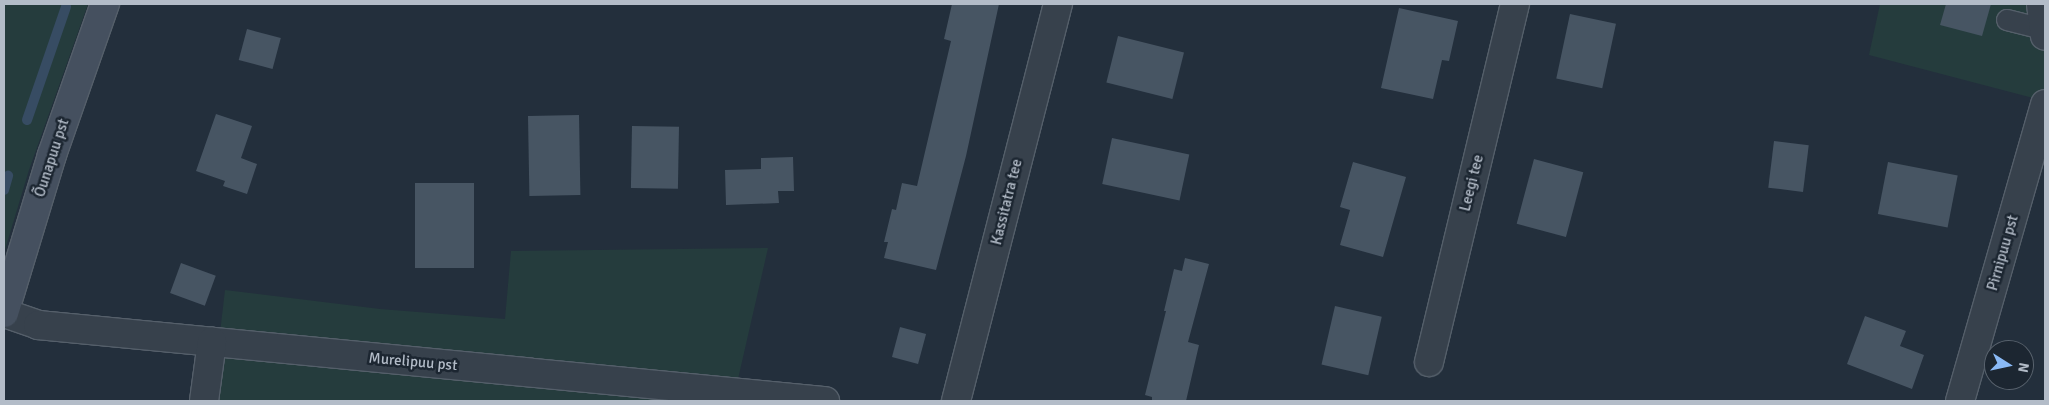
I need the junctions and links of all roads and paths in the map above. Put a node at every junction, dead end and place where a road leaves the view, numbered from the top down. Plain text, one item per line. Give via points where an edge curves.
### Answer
1 (106, 4) edge
2 (1058, 4) edge
3 (1515, 4) edge
4 (2007, 20) dead end
5 (2043, 23) edge
6 (2045, 104) edge
7 (4, 313) edge
8 (212, 342) junction
9 (1429, 362) dead end
10 (204, 401) edge
11 (825, 401) edge
12 (956, 401) edge
13 (1960, 401) edge

1 - 7 street, Õunapuu pst via 52,156
2 - 12 street, Kassitatra tee
3 - 9 street, Leegi tee
4 - 5 lane
6 - 13 street, Pirnipuu pst
7 - 8 street, Murelipuu pst via 38,325
8 - 10 street
8 - 11 street, Murelipuu pst

